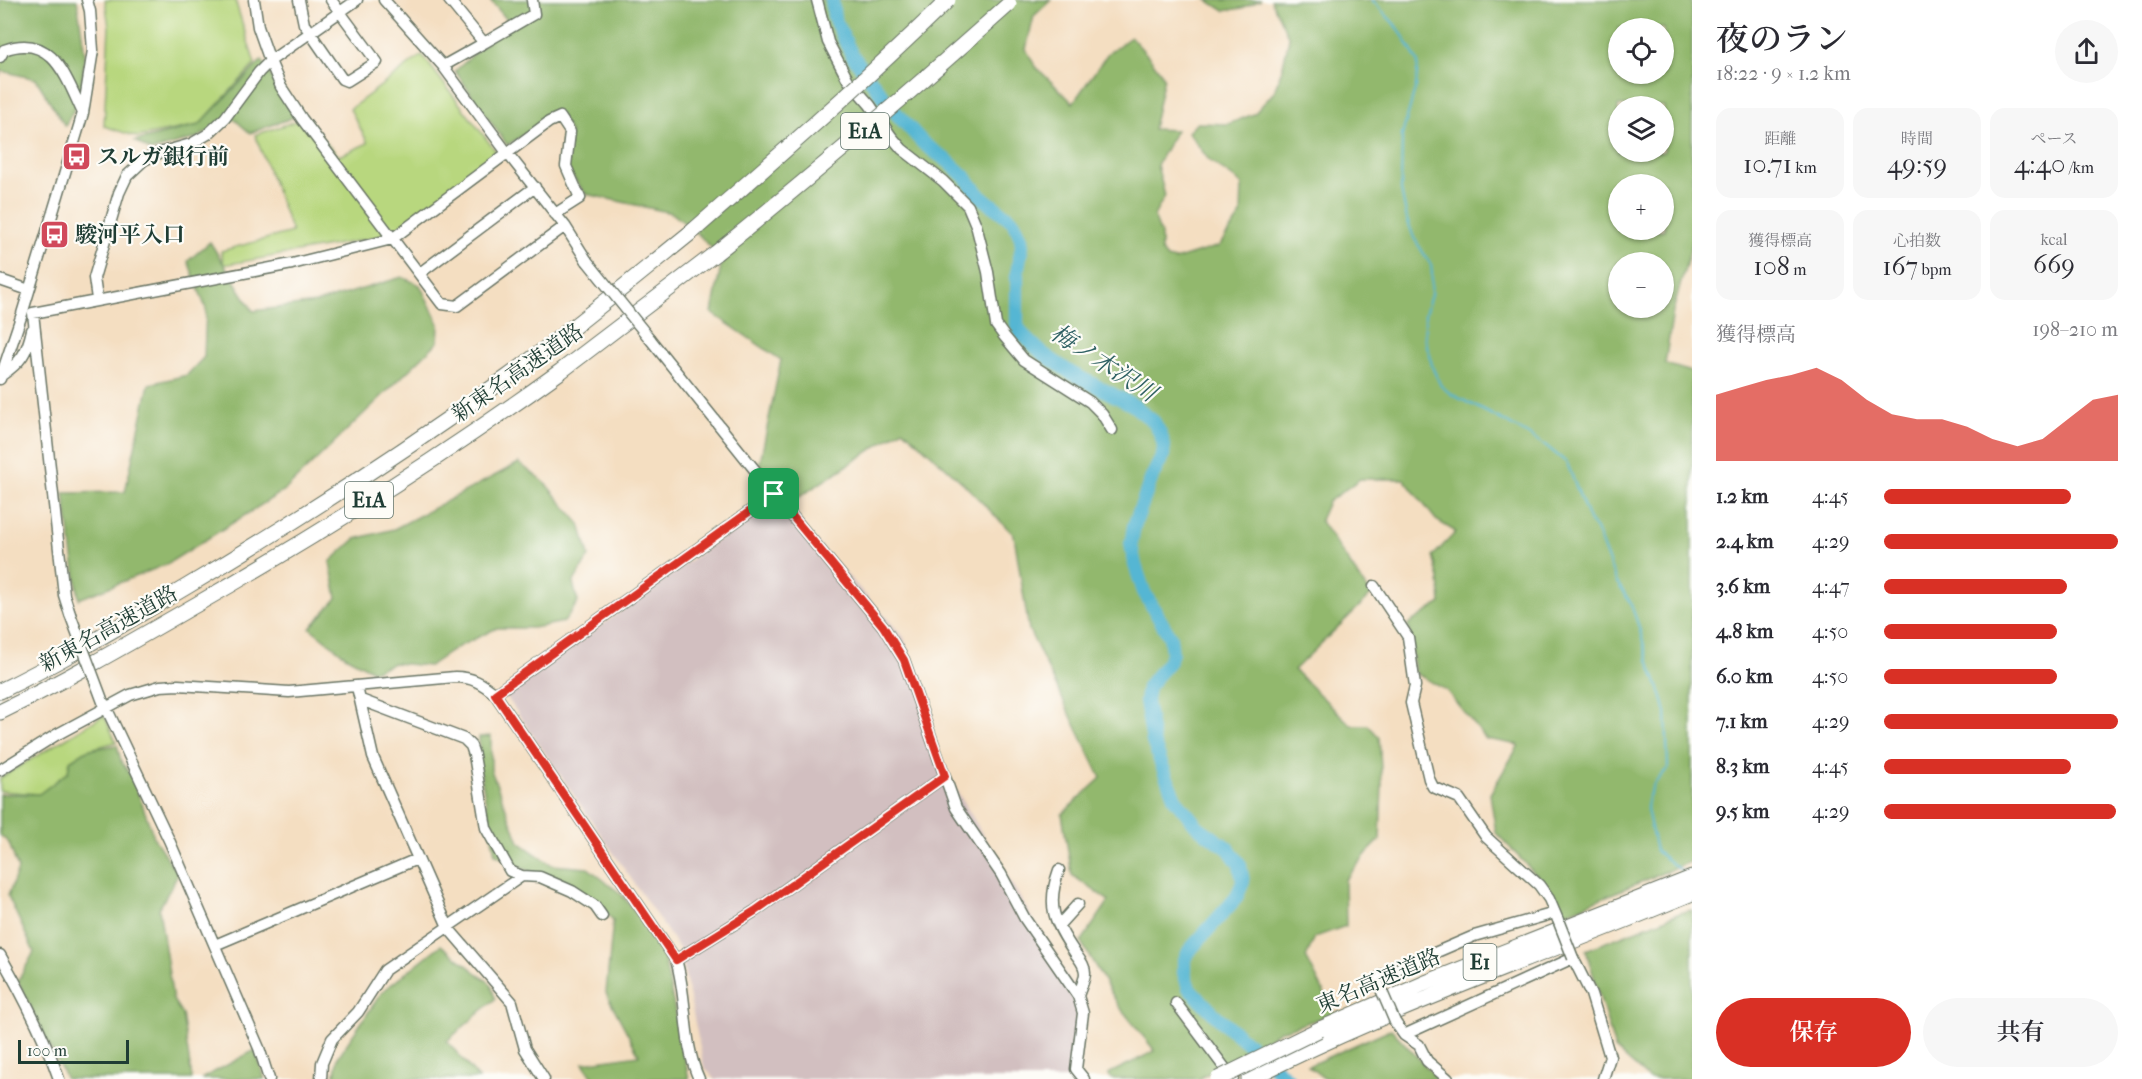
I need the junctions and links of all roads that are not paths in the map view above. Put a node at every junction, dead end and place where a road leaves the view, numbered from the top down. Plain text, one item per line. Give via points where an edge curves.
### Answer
1 (87, 0) edge
2 (254, 0) edge
3 (299, 0) edge
4 (331, 0) edge
5 (357, 0) edge
6 (384, 0) edge
7 (449, 0) edge
8 (532, 0) edge
9 (817, 0) edge
10 (948, 0) edge
11 (1011, 2) edge
12 (340, 12) junction
13 (310, 34) junction
14 (483, 43) junction
15 (0, 57) edge
16 (270, 61) junction
17 (443, 66) junction
18 (83, 113) junction
19 (508, 154) junction
20 (534, 187) junction
21 (555, 214) junction
22 (565, 226) junction
23 (392, 239) junction
24 (420, 273) junction
25 (0, 280) edge
26 (29, 290) junction
27 (97, 299) junction
28 (28, 313) junction
29 (1, 376) edge
30 (1112, 430) dead end
31 (774, 494) junction
32 (1374, 586) dead end
33 (357, 687) junction
34 (0, 691) edge
35 (495, 694) junction
36 (362, 700) junction
37 (105, 705) junction
38 (0, 712) edge
39 (0, 770) edge
40 (945, 776) junction
41 (417, 859) junction
42 (1059, 870) dead end
43 (522, 876) junction
44 (1692, 878) edge
45 (1692, 893) edge
46 (1077, 904) dead end
47 (1645, 905) junction
48 (602, 916) dead end
49 (1557, 916) junction
50 (1059, 925) junction
51 (449, 928) junction
52 (215, 945) junction
53 (0, 955) edge
54 (1574, 958) junction
55 (676, 960) junction
56 (1078, 996) junction
57 (1176, 1003) dead end
58 (1323, 1035) junction
59 (1404, 1035) junction
60 (59, 1079) edge
61 (269, 1079) edge
62 (321, 1079) edge
63 (544, 1079) edge
64 (699, 1079) edge
65 (1084, 1079) edge
66 (1218, 1079) edge
67 (1233, 1079) edge
68 (1249, 1079) edge
69 (1448, 1079) edge
70 (1603, 1079) edge

1 - 18 street via 93,50
2 - 16 street
3 - 13 street
4 - 12 street
5 - 12 street
6 - 17 street
7 - 14 street
8 - 14 street via 534,14
9 - 30 street via 828,42 848,80 902,149 968,206 988,272 996,325 1024,360 1090,402
10 - 34 highway, 新東名高速道路 / E1A, bridge via 891,56 694,230 511,374 347,488 258,544
11 - 38 highway, 新東名高速道路 / E1A, bridge via 828,163 561,371 272,561
12 - 13 street
12 - 13 street via 377,62 347,81 342,79
13 - 16 street
14 - 17 street
15 - 18 street via 4,50 26,46 55,58
16 - 23 street via 281,87
16 - 27 street via 208,134 144,160 127,176 94,278
17 - 19 street
18 - 26 street
19 - 20 street
19 - 21 street via 560,117 570,132 566,166 580,198
19 - 23 street
20 - 21 street
20 - 24 street
21 - 22 street
22 - 24 street via 457,306 442,304
22 - 31 street, bridge via 587,261
23 - 24 street
23 - 27 street via 292,264
25 - 26 street
26 - 28 street
27 - 28 street
28 - 29 street
28 - 29 street via 33,327 27,350 17,365
28 - 37 street, bridge via 64,595
31 - 35 street
31 - 40 street via 883,626 904,660
32 - 49 street via 1408,637 1415,686 1411,703 1433,787 1460,798 1486,837 1539,885
33 - 35 street via 467,677
33 - 36 street
33 - 37 street via 289,692 159,686
35 - 55 street
36 - 41 street via 373,757
36 - 43 street via 464,739 471,746 486,828 510,871
37 - 39 street
37 - 52 street
40 - 55 street via 755,911
40 - 56 street via 956,808 1001,874 1025,920
41 - 51 street
41 - 52 street
42 - 50 street via 1051,905
43 - 48 street via 540,878 572,891 595,906
43 - 51 street
44 - 47 highway, 東名高速道路 / E1
45 - 47 highway, 東名高速道路 / E1
46 - 50 street
47 - 58 highway, 東名高速道路 / E1 via 1423,984
49 - 54 street, bridge
49 - 59 street, bridge via 1474,936 1381,976 1377,980
50 - 56 street via 1084,966
51 - 62 street via 380,976 358,1012 332,1039 322,1063
51 - 63 street via 512,1002 525,1049
52 - 61 street
53 - 60 street via 36,1022
54 - 59 street
54 - 70 street via 1591,994 1610,1057
55 - 64 street
56 - 65 street via 1083,1013 1076,1068
57 - 67 street
58 - 66 highway, 東名高速道路 / E1, bridge
58 - 68 highway, 東名高速道路 / E1
59 - 69 street via 1419,1045 1427,1061

